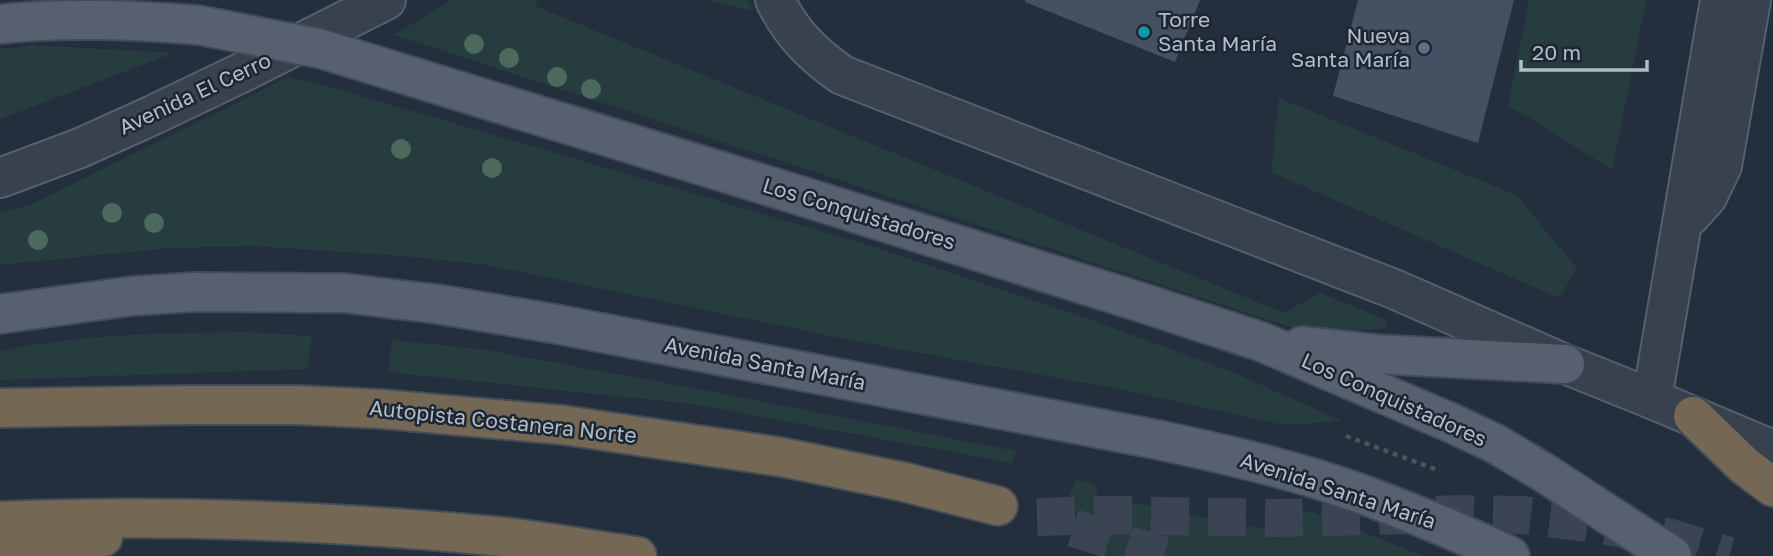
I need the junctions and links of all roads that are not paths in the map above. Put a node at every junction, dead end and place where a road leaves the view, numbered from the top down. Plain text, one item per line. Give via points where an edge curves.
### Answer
1 (386, 0) edge
2 (775, 0) edge
3 (1720, 0) edge
4 (1751, 0) edge
5 (0, 24) edge
6 (0, 178) edge
7 (1682, 226) junction
8 (0, 314) edge
9 (1262, 342) junction
10 (1565, 364) junction
11 (1652, 398) junction
12 (0, 408) edge
13 (1693, 416) junction
14 (1773, 450) edge
15 (1773, 487) edge
16 (998, 506) tunnel mouth
17 (216, 519) junction
18 (0, 521) edge
19 (0, 554) edge
20 (637, 556) edge
21 (1510, 556) edge
22 (1672, 556) edge

1 - 6 street, Avenida El Cerro via 151,116
2 - 10 street via 800,41 842,75 1394,289
3 - 7 street
4 - 7 street via 1722,166 1707,197
5 - 9 main road, Los Conquistadores, bridge via 142,20 198,25 322,49
7 - 11 street
8 - 21 main road, Avenida Santa María via 195,292 345,293 438,304 1236,457 1366,496
9 - 10 main road via 1376,354
9 - 22 main road, Los Conquistadores via 1494,443
10 - 11 street
11 - 13 street
12 - 16 highway, Autopista Costanera Norte via 309,406 551,424 781,457
13 - 14 street
13 - 15 highway via 1745,467
17 - 18 highway
17 - 19 highway
17 - 20 highway via 408,528

